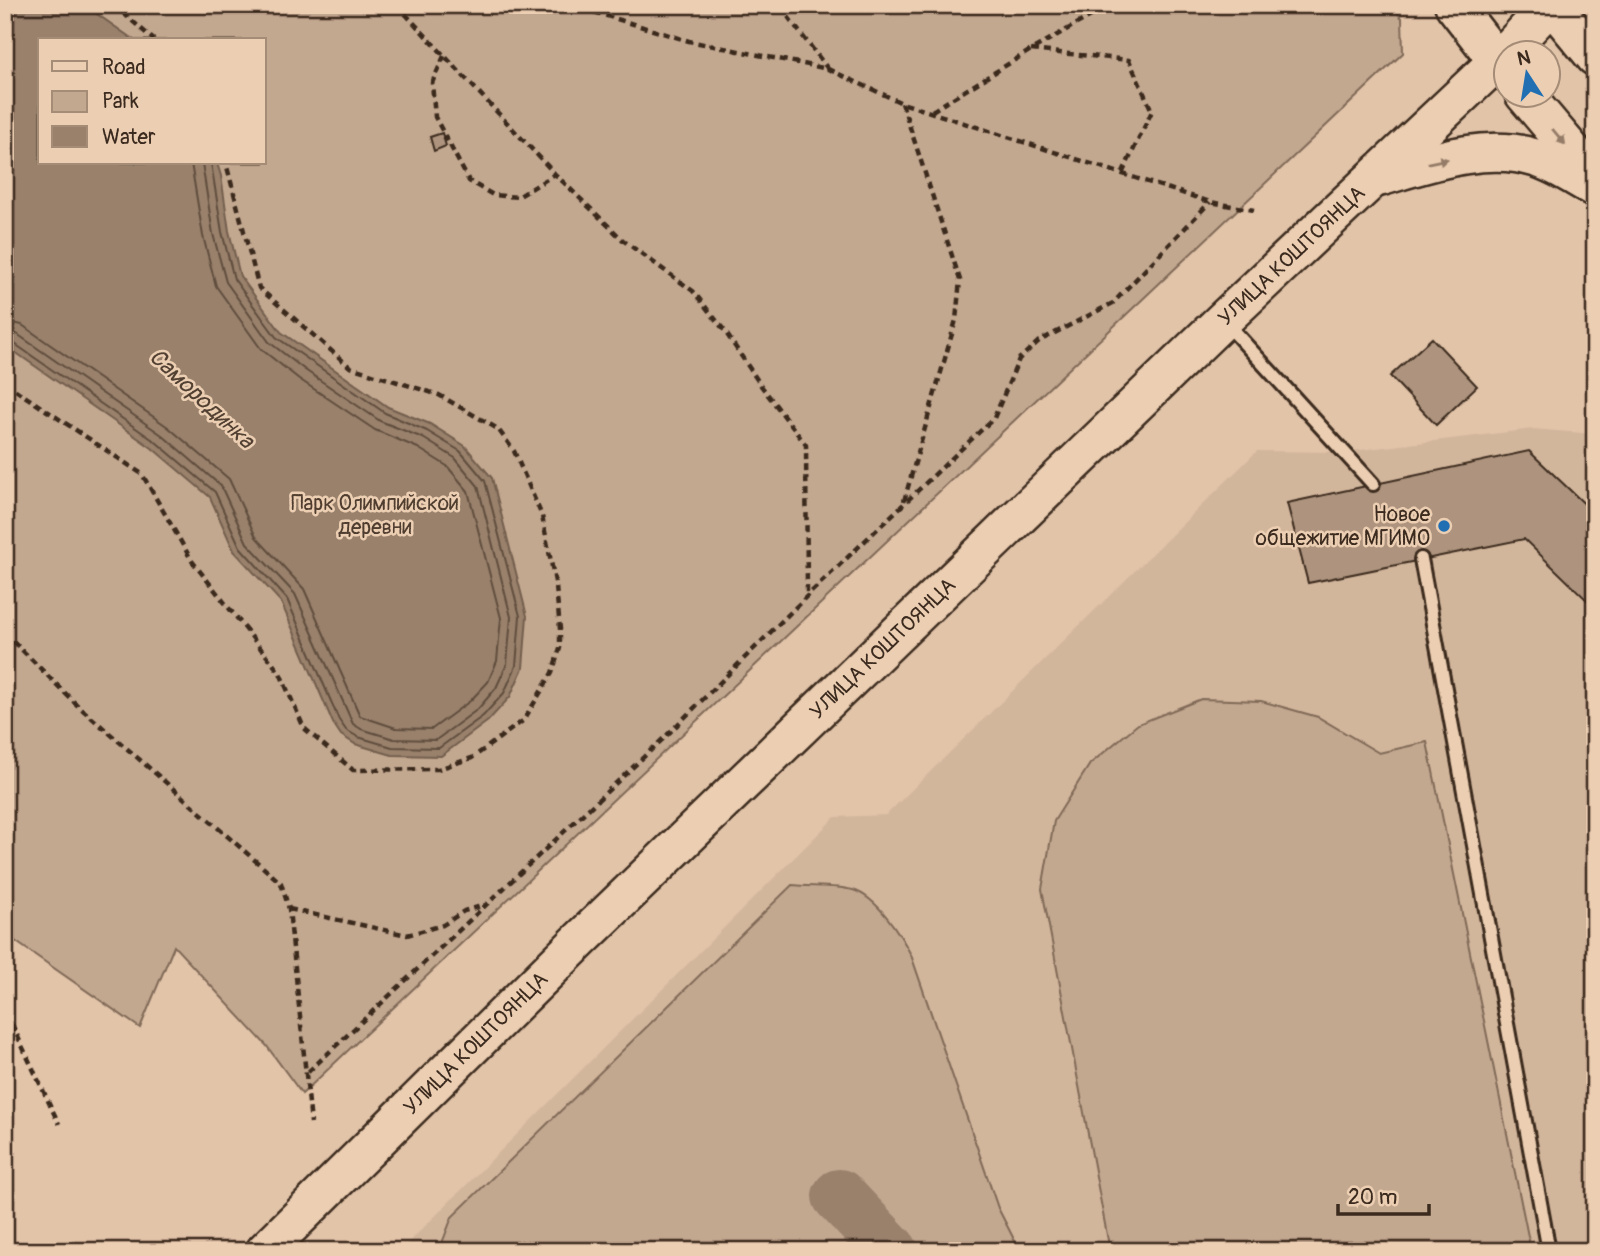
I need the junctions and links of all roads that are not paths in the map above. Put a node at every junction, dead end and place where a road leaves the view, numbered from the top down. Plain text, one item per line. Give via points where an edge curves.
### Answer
1 (1454, 5) edge
2 (1551, 5) edge
3 (1523, 38) edge
4 (1492, 47) edge
5 (1595, 57) edge
6 (1492, 71) edge
7 (1536, 108) edge
8 (1595, 178) edge
9 (1373, 179) junction
10 (1595, 188) edge
11 (1223, 320) junction
12 (1373, 484) dead end
13 (1421, 559) dead end
14 (265, 1251) edge
15 (1549, 1251) edge

1 - 4 street
2 - 3 street, УЛИЦА КОШТОЯНЦА
2 - 5 street
6 - 9 street, УЛИЦА КОШТОЯНЦА
7 -> 8 street
9 -> 10 street via 1423,164 1514,152 1539,158
9 - 11 street, УЛИЦА КОШТОЯНЦА
11 - 12 lane
11 - 14 street, УЛИЦА КОШТОЯНЦА via 590,930
13 - 15 lane

